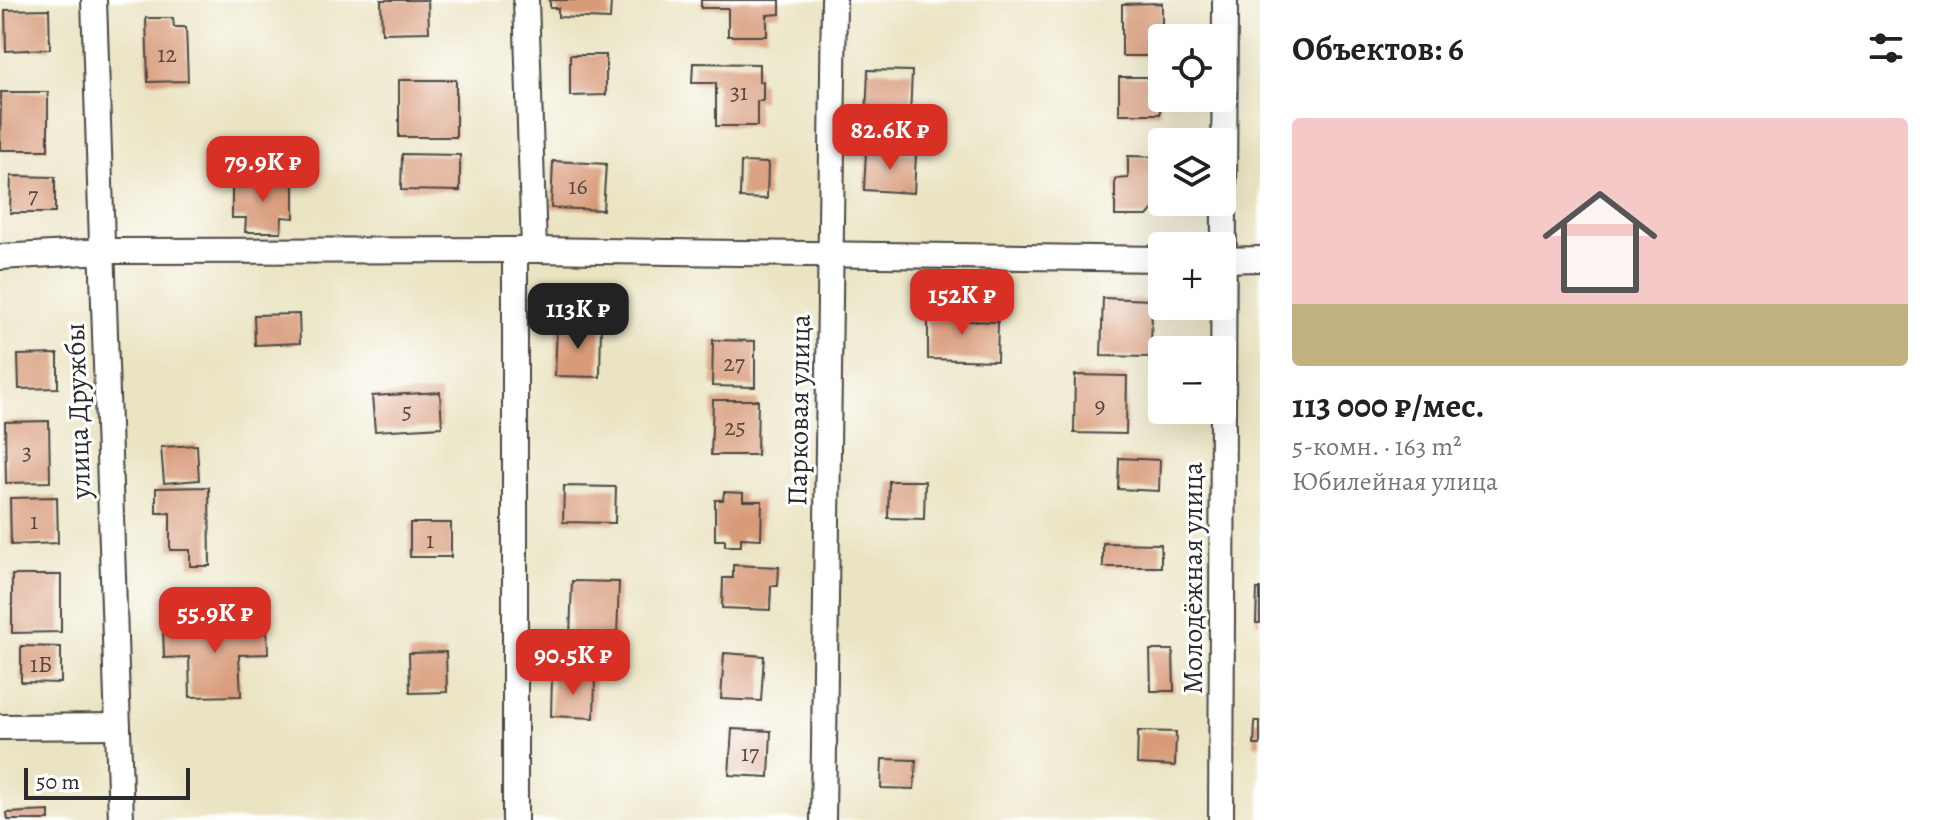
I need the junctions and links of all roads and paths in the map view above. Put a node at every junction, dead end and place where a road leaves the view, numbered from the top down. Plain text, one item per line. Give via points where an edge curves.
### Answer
1 (94, 0) edge
2 (526, 0) edge
3 (834, 0) edge
4 (1225, 0) edge
5 (1224, 232) edge
6 (524, 250) junction
7 (104, 251) junction
8 (831, 254) junction
9 (0, 257) edge
10 (1148, 259) edge
11 (1260, 259) edge
12 (1236, 260) edge
13 (1224, 320) edge
14 (118, 726) junction
15 (0, 727) edge
16 (121, 820) edge
17 (515, 820) edge
18 (823, 820) edge
19 (1221, 820) edge

1 - 7 street, улица Дружбы
2 - 6 street
3 - 8 street, Парковая улица
4 - 5 street, Молодёжная улица
6 - 7 street
6 - 8 street
6 - 17 street
7 - 9 street
7 - 14 street, улица Дружбы
8 - 10 street
8 - 18 street, Парковая улица
11 - 12 street
13 - 19 street, Молодёжная улица
14 - 15 street
14 - 16 street, улица Дружбы

